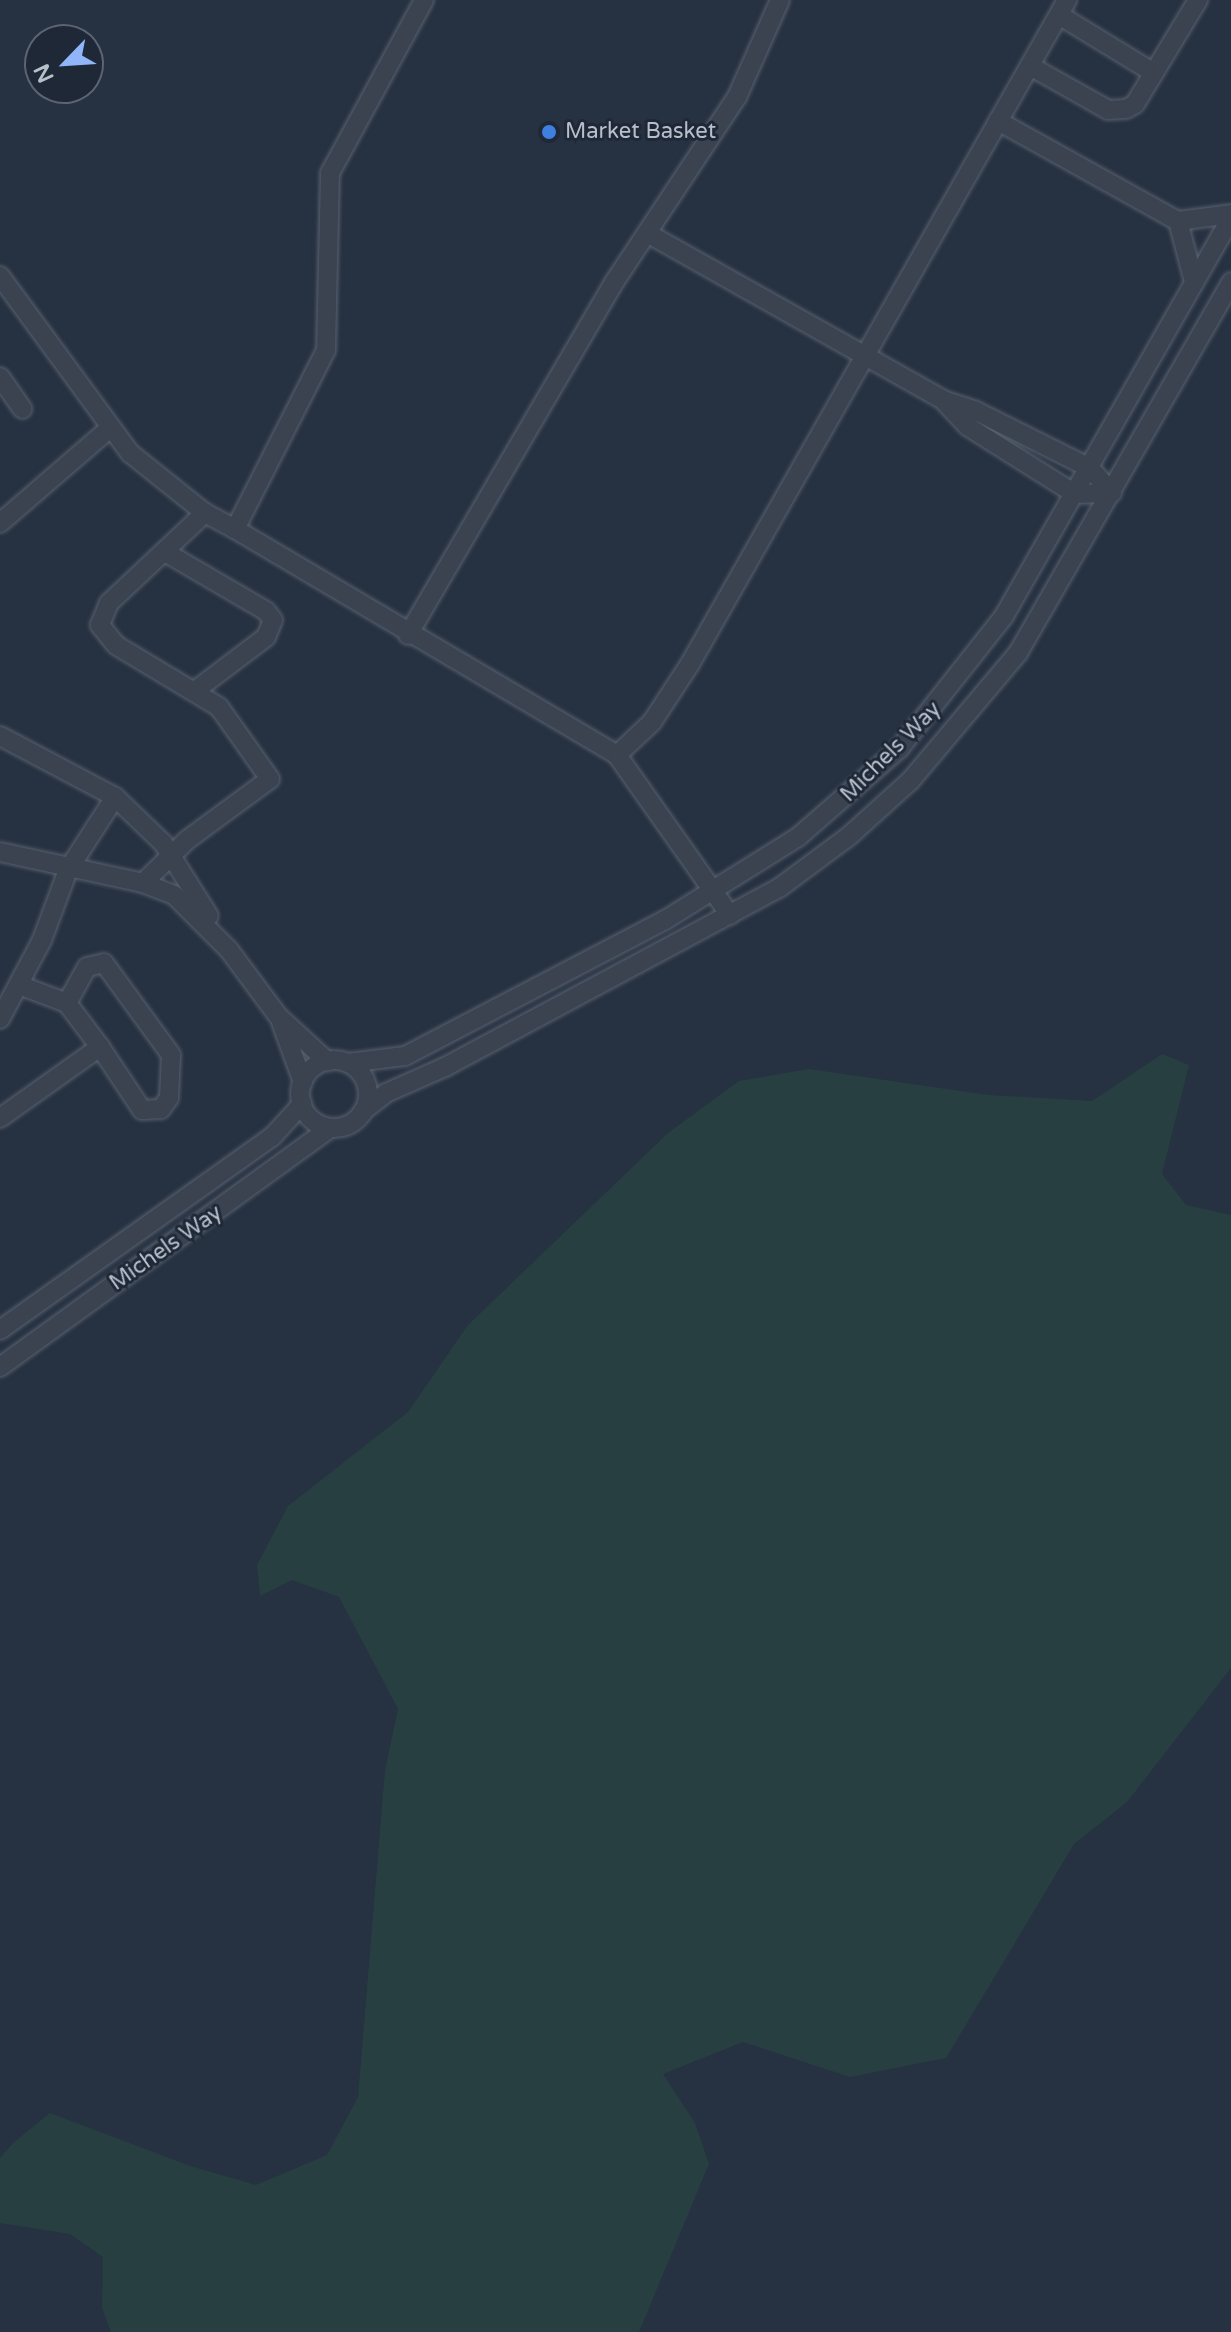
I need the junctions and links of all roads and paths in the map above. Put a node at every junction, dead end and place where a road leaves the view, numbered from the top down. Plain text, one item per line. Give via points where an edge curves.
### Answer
1 (424, 0) edge
2 (780, 0) edge
3 (1198, 0) edge
4 (1063, 7) edge
5 (1030, 66) junction
6 (1154, 73) junction
7 (998, 121) junction
8 (1231, 216) edge
9 (1178, 221) junction
10 (647, 233) junction
11 (0, 276) edge
12 (1194, 282) junction
13 (1231, 282) edge
14 (863, 354) junction
15 (0, 377) edge
16 (943, 400) junction
17 (22, 409) dead end
18 (109, 429) junction
19 (1090, 468) junction
20 (1112, 493) junction
21 (1075, 494) junction
22 (205, 513) junction
23 (0, 523) edge
24 (235, 529) junction
25 (165, 552) junction
26 (408, 635) junction
27 (196, 690) junction
28 (0, 736) edge
29 (617, 755) junction
30 (115, 797) junction
31 (0, 852) edge
32 (173, 858) junction
33 (68, 870) junction
34 (143, 883) junction
35 (715, 891) junction
36 (730, 915) junction
37 (229, 950) junction
38 (19, 985) junction
39 (67, 1003) junction
40 (278, 1016) junction
41 (0, 1019) edge
42 (100, 1047) junction
43 (327, 1061) junction
44 (348, 1063) junction
45 (303, 1082) junction
46 (302, 1104) junction
47 (363, 1111) junction
48 (0, 1118) edge
49 (330, 1128) junction
50 (0, 1330) edge
51 (0, 1367) edge

1 - 24 street via 330,173 326,350
2 - 10 street via 737,97
3 - 6 street
4 - 5 street
4 - 6 street
5 - 6 street via 1117,111 1135,104
5 - 7 street
7 - 9 street
7 - 14 street
8 - 9 street
8 - 12 street, Michels Way
9 - 12 street
10 - 14 street
10 - 26 street
11 - 18 street
12 - 19 street, Michels Way
13 - 20 street, Michels Way
14 - 16 street
14 - 29 street via 690,664 652,722
15 - 17 street
16 - 19 street
16 - 21 street via 967,426
18 - 22 street
18 - 23 street
19 - 20 street
19 - 21 street, Michels Way
20 - 21 street
20 - 36 street, Michels Way via 1018,653 947,742 848,837
21 - 35 street, Michels Way via 1004,616 927,719 834,809
22 - 24 street
22 - 25 street
24 - 26 street
25 - 27 street via 109,603 100,625 116,645
25 - 27 street via 273,620 266,637
26 - 29 street
27 - 32 street via 219,707 270,779 187,840
28 - 30 street
29 - 35 street
30 - 32 street
30 - 33 street
31 - 33 street
32 - 34 street
32 - 37 street
33 - 34 street
33 - 38 street
34 - 37 street via 190,907
35 - 36 street
35 - 44 street, Michels Way via 420,1049 393,1059
36 - 47 street, Michels Way via 445,1067 386,1093
37 - 40 street
38 - 39 street
38 - 41 street
39 - 42 street
39 - 42 street via 87,967 104,963 171,1055 169,1098 161,1109 142,1110
40 - 43 street
40 - 45 street
42 - 48 street
43 - 44 street
43 - 45 street
44 - 47 street via 368,1090
45 - 46 street
46 - 49 street via 312,1120
46 - 50 street, Michels Way via 272,1137
47 - 49 street via 349,1125
49 - 51 street, Michels Way

